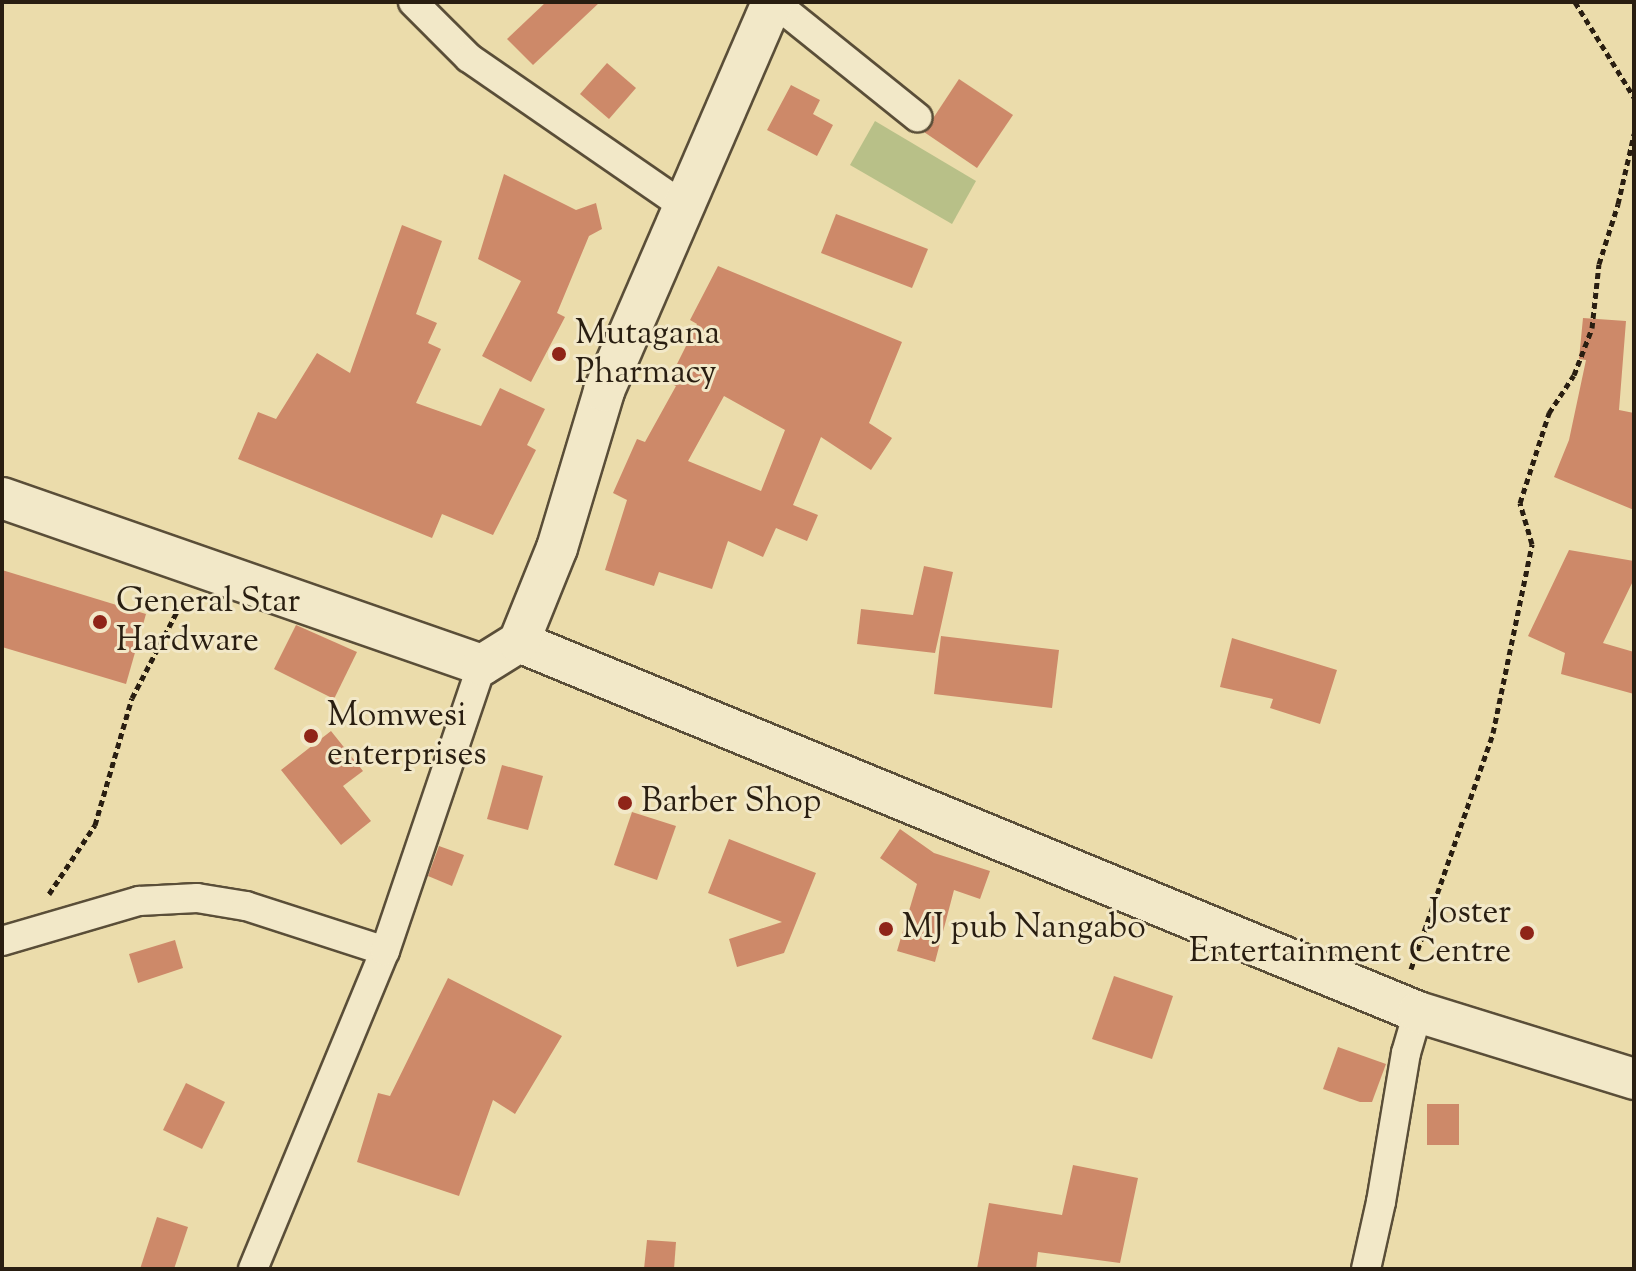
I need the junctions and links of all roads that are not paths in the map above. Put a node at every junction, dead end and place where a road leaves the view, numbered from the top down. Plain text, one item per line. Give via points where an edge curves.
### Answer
1 (413, 2) edge
2 (773, 2) edge
3 (917, 117) dead end
4 (682, 205) junction
5 (2, 498) edge
6 (519, 642) junction
7 (482, 665) junction
8 (12, 938) edge
9 (385, 951) junction
10 (1408, 1008) junction
11 (1634, 1079) edge
12 (253, 1269) edge
13 (1366, 1269) edge

1 - 4 street via 469,58
2 - 3 street
2 - 4 street
4 - 6 street via 604,391 557,548
5 - 7 street
6 - 7 street
6 - 10 street
7 - 9 street
8 - 9 street via 139,901 197,898 246,906
9 - 12 street
10 - 11 street
10 - 13 street via 1406,1053

